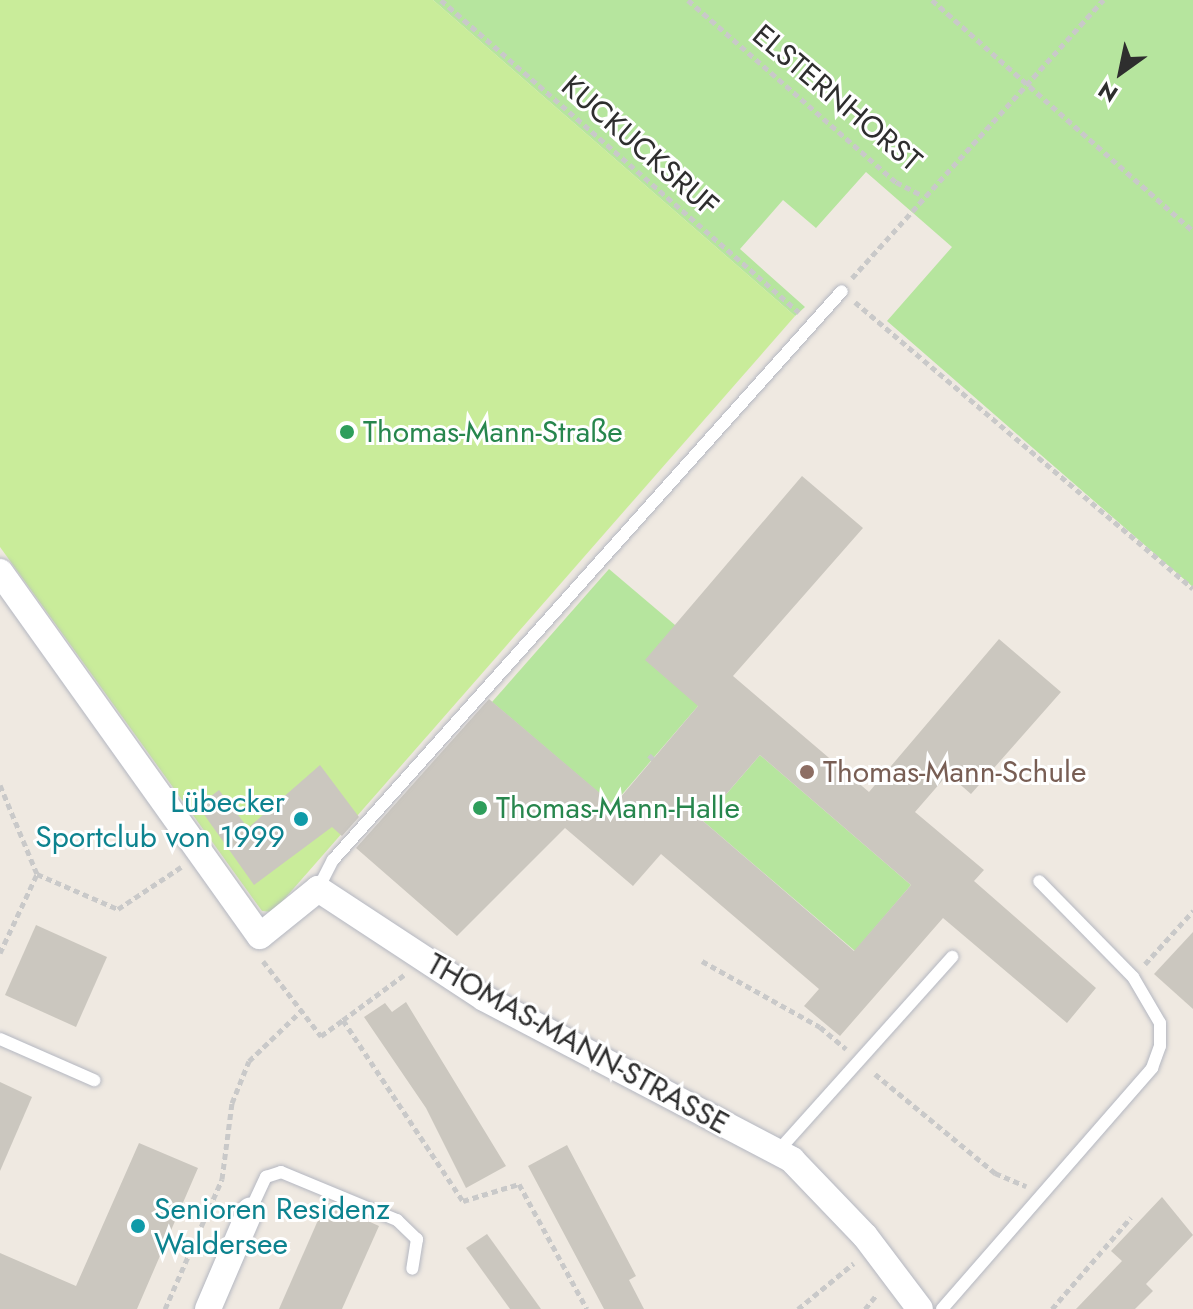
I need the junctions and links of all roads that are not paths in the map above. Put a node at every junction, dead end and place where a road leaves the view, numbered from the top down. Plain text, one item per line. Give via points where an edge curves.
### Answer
1 (842, 291) road end
2 (0, 572) edge
3 (1039, 881) dead end
4 (318, 889) junction
5 (952, 957) dead end
6 (0, 1039) edge
7 (94, 1080) dead end
8 (778, 1151) junction
9 (250, 1211) joint
10 (412, 1269) dead end
11 (208, 1309) edge
12 (920, 1309) edge
13 (942, 1309) edge

1 - 4 lane via 333,860
2 - 4 street via 260,936
3 - 13 lane via 1133,977 1160,1023 1152,1068
4 - 8 street, THOMAS-MANN-STRASSE via 424,961 613,1070
5 - 8 lane
6 - 7 lane
8 - 12 street, THOMAS-MANN-STRASSE via 874,1247
9 - 10 lane via 266,1177 281,1172 397,1220 417,1239
9 - 11 street

